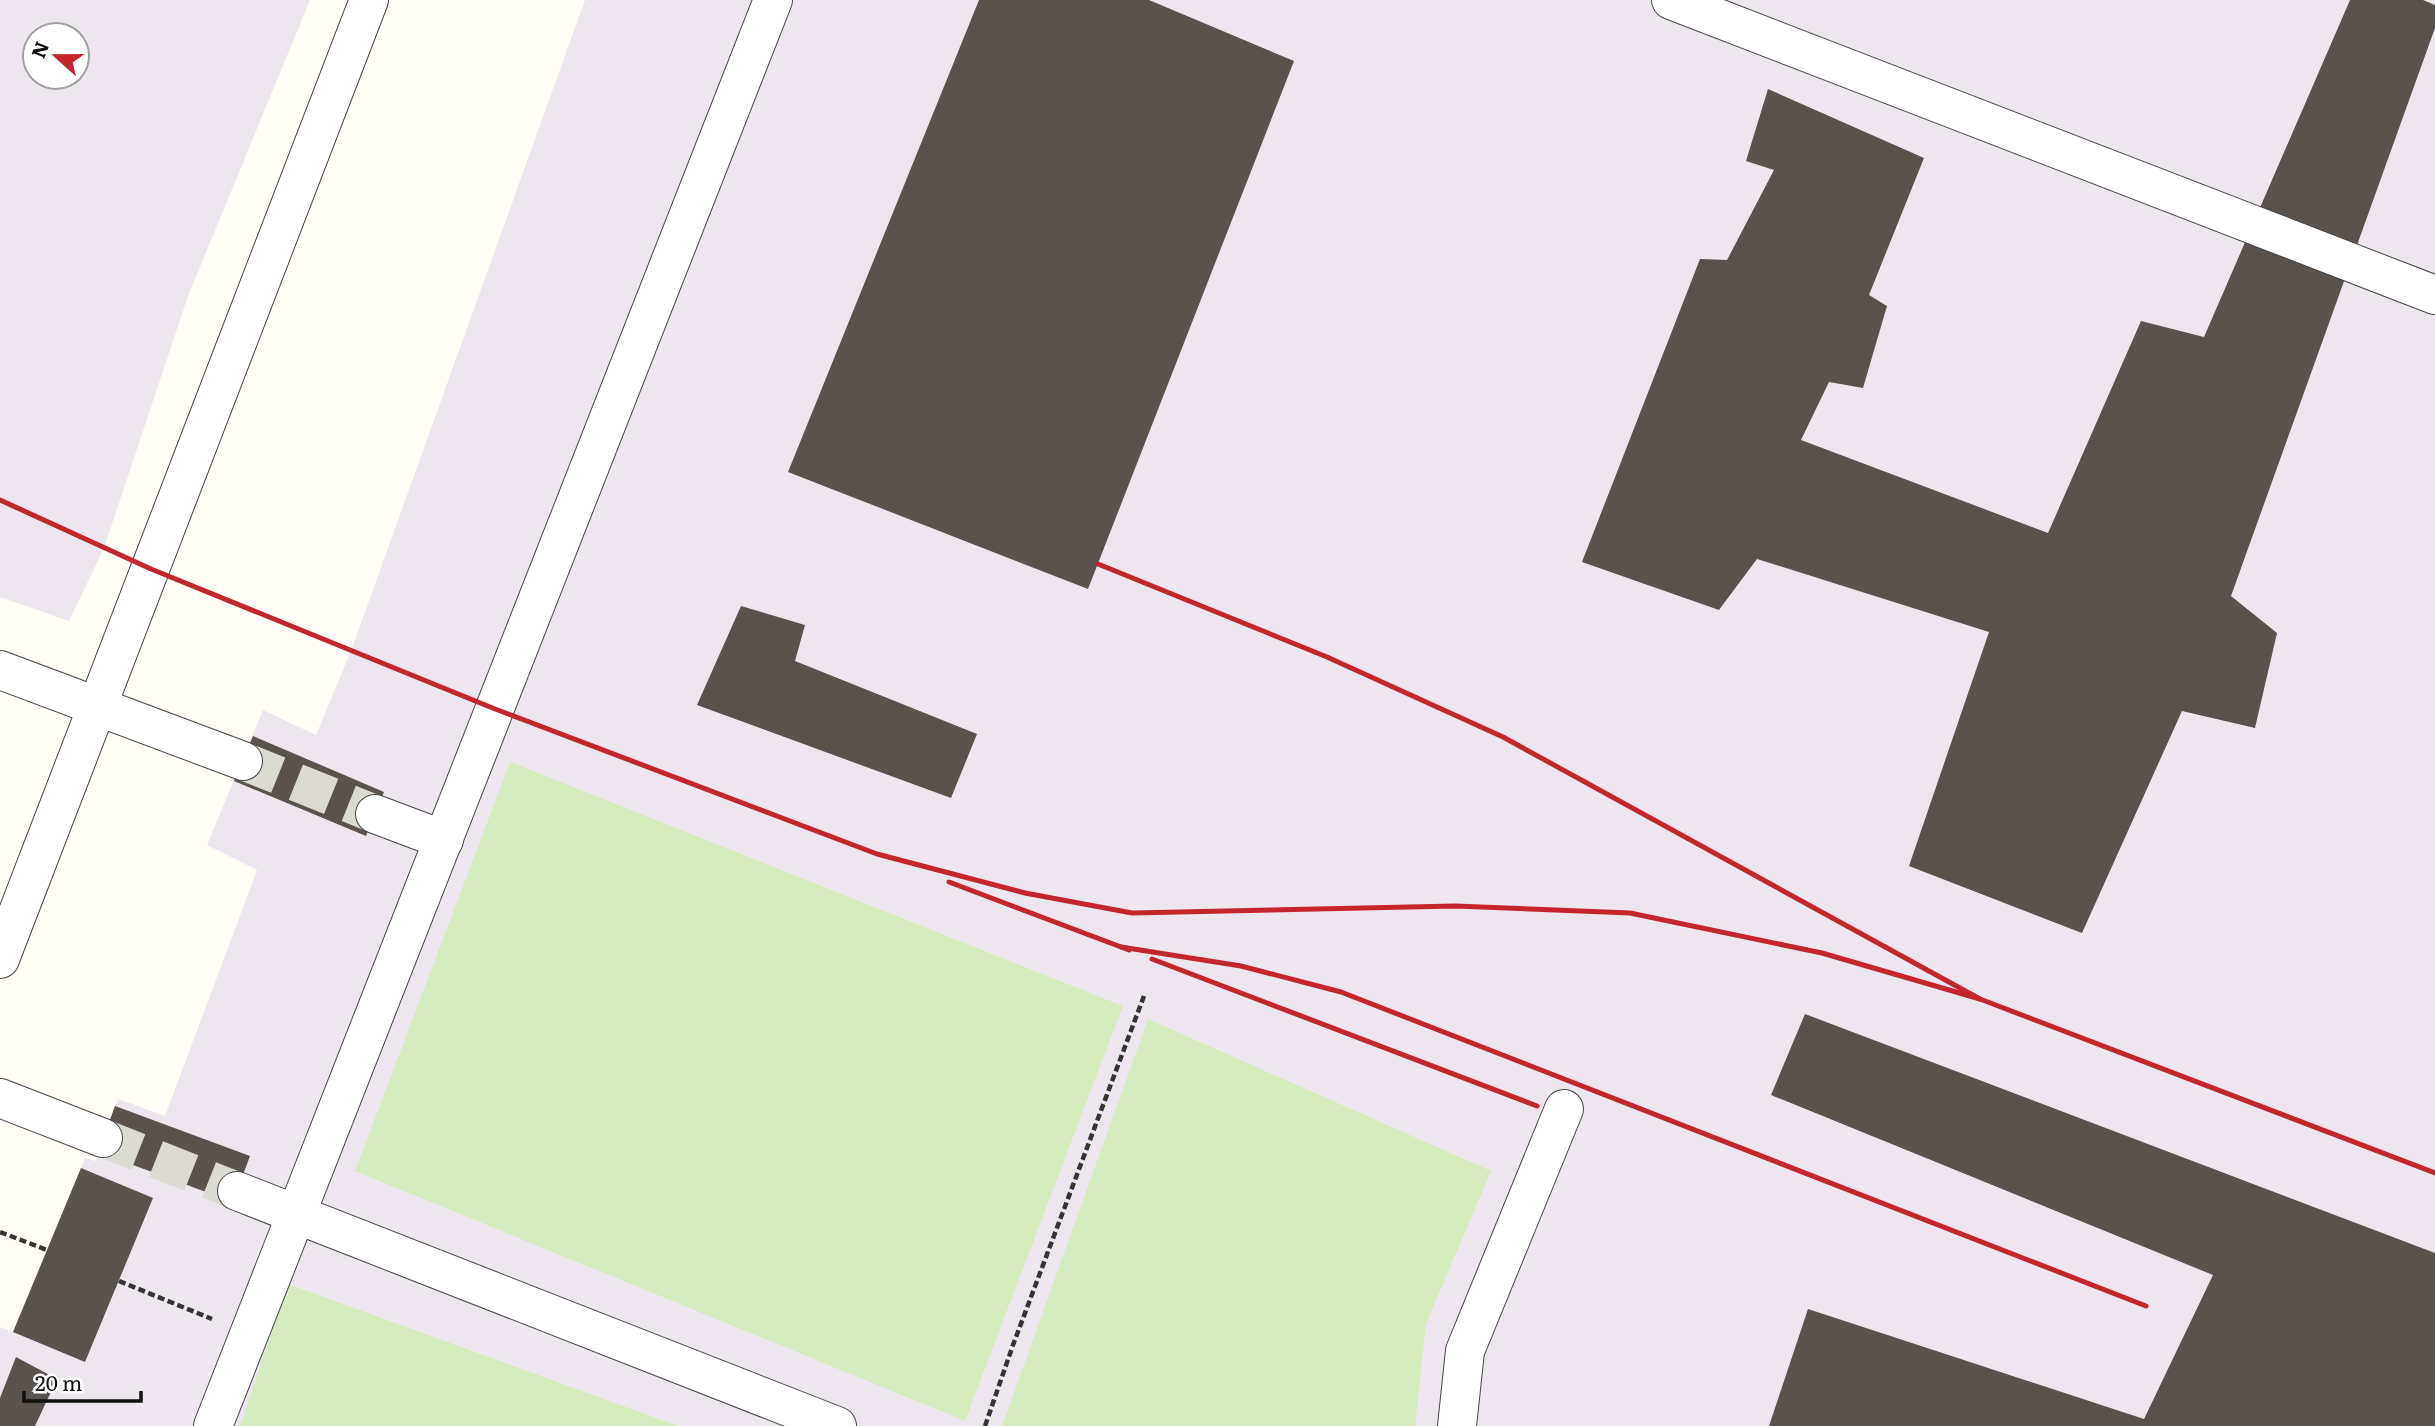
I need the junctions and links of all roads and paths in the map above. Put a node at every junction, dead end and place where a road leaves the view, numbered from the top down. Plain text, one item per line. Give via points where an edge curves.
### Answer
1 (369, 0) edge
2 (772, 0) edge
3 (1671, 0) edge
4 (2435, 295) edge
5 (0, 670) edge
6 (98, 707) junction
7 (243, 761) tunnel mouth
8 (375, 814) tunnel mouth
9 (444, 840) junction
10 (0, 959) edge
11 (1144, 996) dead end
12 (0, 1098) edge
13 (1564, 1109) dead end
14 (103, 1138) tunnel mouth
15 (237, 1191) tunnel mouth
16 (296, 1213) junction
17 (0, 1233) edge
18 (47, 1251) dead end
19 (119, 1281) dead end
20 (249, 1334) junction
21 (213, 1426) edge
22 (837, 1426) edge
23 (985, 1426) edge
24 (1457, 1426) edge

1 - 6 street
2 - 9 street
3 - 4 street
5 - 6 street
6 - 7 street
6 - 10 street
8 - 9 street
9 - 16 street
11 - 23 path
12 - 14 street
13 - 24 street via 1465,1351
15 - 16 street
16 - 20 street
16 - 22 street
17 - 18 path
19 - 20 path
20 - 21 street

